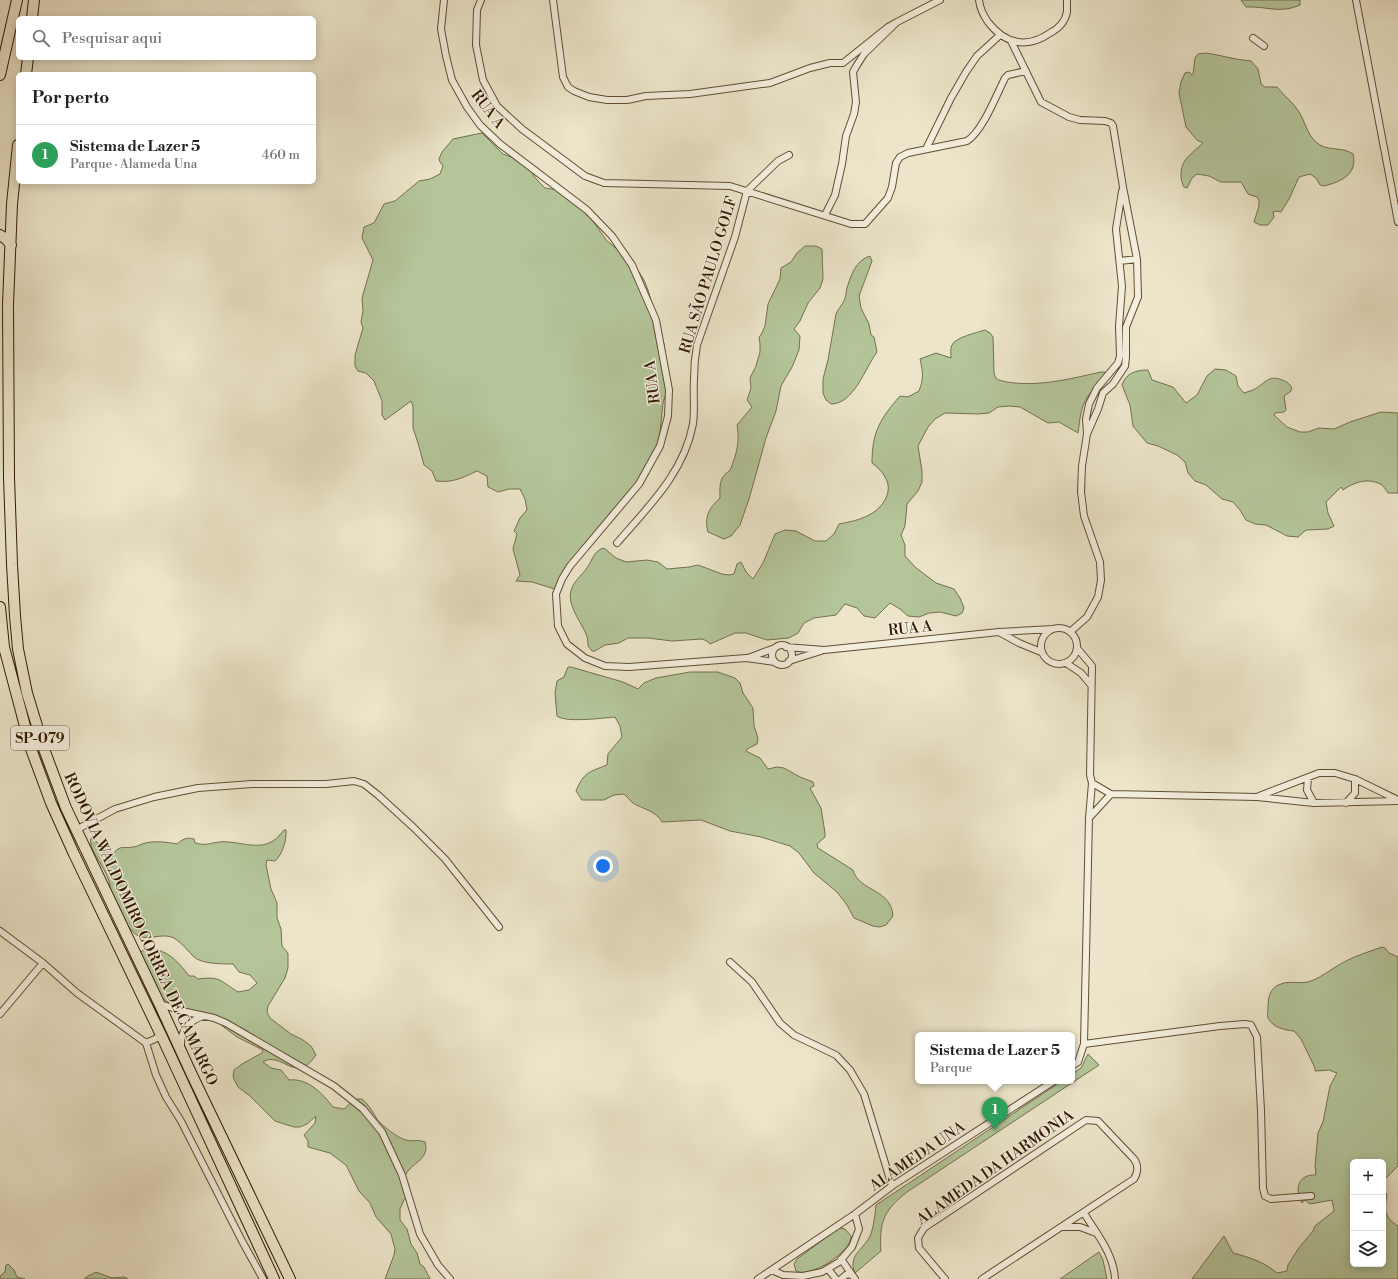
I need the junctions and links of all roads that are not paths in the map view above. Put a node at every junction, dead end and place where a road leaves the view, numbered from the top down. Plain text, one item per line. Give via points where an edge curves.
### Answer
1 (17, 0) edge
2 (34, 0) edge
3 (444, 0) edge
4 (481, 0) edge
5 (553, 0) edge
6 (940, 0) edge
7 (979, 0) edge
8 (1066, 0) edge
9 (1356, 0) edge
10 (32, 16) edge
11 (897, 22) junction
12 (1000, 35) junction
13 (1253, 38) dead end
14 (1012, 41) junction
15 (1264, 46) dead end
16 (28, 60) edge
17 (843, 63) junction
18 (1026, 71) junction
19 (26, 72) edge
20 (853, 72) junction
21 (0, 75) edge
22 (924, 150) junction
23 (790, 155) dead end
24 (16, 165) edge
25 (1123, 187) junction
26 (747, 191) junction
27 (1393, 193) junction
28 (1398, 198) edge
29 (825, 215) junction
30 (1398, 222) edge
31 (0, 234) edge
32 (11, 244) junction
33 (1137, 259) junction
34 (1120, 261) junction
35 (1087, 434) junction
36 (9, 477) junction
37 (0, 485) edge
38 (617, 543) dead end
39 (0, 606) edge
40 (1053, 629) junction
41 (999, 632) junction
42 (1070, 632) junction
43 (776, 647) junction
44 (786, 647) junction
45 (1077, 648) junction
46 (824, 650) junction
47 (1041, 652) junction
48 (746, 658) junction
49 (789, 661) junction
50 (775, 662) junction
51 (1066, 663) junction
52 (1091, 685) junction
53 (1308, 778) junction
54 (1355, 779) junction
55 (1092, 783) junction
56 (1111, 794) junction
57 (1257, 797) junction
58 (1398, 801) edge
59 (1314, 803) junction
60 (1346, 803) junction
61 (1089, 818) junction
62 (76, 830) junction
63 (499, 927) dead end
64 (0, 931) edge
65 (730, 962) dead end
66 (44, 963) junction
67 (159, 1004) junction
68 (0, 1014) edge
69 (205, 1015) junction
70 (161, 1035) junction
71 (146, 1043) junction
72 (1084, 1044) junction
73 (183, 1055) junction
74 (1075, 1064) edge
75 (1049, 1084) edge
76 (892, 1186) junction
77 (1311, 1196) dead end
78 (1084, 1213) junction
79 (855, 1214) junction
80 (1062, 1227) junction
81 (1096, 1233) junction
82 (841, 1259) junction
83 (828, 1269) junction
84 (772, 1270) junction
85 (854, 1277) edge
86 (263, 1279) edge
87 (274, 1279) edge
88 (290, 1279) edge
89 (450, 1279) edge
90 (758, 1279) edge
91 (836, 1279) edge
92 (841, 1279) edge
93 (945, 1279) edge
94 (982, 1279) edge
95 (1115, 1279) edge

1 - 21 main road
2 - 10 main road
3 - 48 street, RUA A via 441,29 452,80 467,107 480,126 500,144 586,210 612,236 632,265 656,320 669,390 668,416 660,446 639,484 562,579 556,594 558,626 567,644 585,658 605,666 629,667
4 - 26 street via 477,10 476,46 483,80 497,106 522,129 585,176 604,183 730,186
5 - 17 street via 563,77 568,87 589,97 627,100 646,96 690,94 770,83 810,68
6 - 11 street
7 - 12 street via 985,18
8 - 14 street via 1067,12 1062,23 1054,31 1032,42
9 - 27 street
11 - 17 street
11 - 20 street via 864,54
12 - 14 street
12 - 22 street via 977,56 966,72
13 - 15 street
14 - 18 street
16 - 19 main road
17 - 20 street
18 - 22 street via 1005,78 973,137 967,141
18 - 25 street via 1041,102 1069,117 1111,123
20 - 29 street via 856,102 854,114 846,136 835,194
22 - 29 street via 900,157 888,198 865,224 851,224
23 - 26 street, RUA SÃO PAULO GOLF via 778,161
24 - 32 main road, RODOVIA WALDOMIRO CORREA DE CAMARGO / SP-079
25 - 33 street
25 - 34 street via 1116,230
26 - 29 street
26 - 38 street, RUA SÃO PAULO GOLF via 735,237 697,345 694,360 693,424 687,447 670,481
27 - 28 street
27 - 30 street
31 - 32 main road
32 - 36 main road, RODOVIA WALDOMIRO CORREA DE CAMARGO / SP-079 via 8,306
33 - 34 street
33 - 35 street via 1138,297 1126,327 1125,366 1103,393
34 - 35 street via 1120,356 1118,363 1097,388 1089,404
35 - 42 street via 1081,492 1084,516 1100,562 1101,580 1098,597 1087,617
36 - 37 main road
36 - 62 main road, RODOVIA WALDOMIRO CORREA DE CAMARGO / SP-079 via 18,649 27,693 44,749
39 - 70 main road, RODOVIA WALDOMIRO CORREA DE CAMARGO / SP-079 via 9,668 31,748 48,796
40 - 41 street, RUA A
40 - 42 street via 1059,628
40 - 47 street via 1041,641
41 - 46 street, RUA A
41 - 47 street
42 - 45 street via 1074,636
43 - 44 street, RUA A
43 - 48 street, RUA A
43 - 50 street via 772,656
44 - 46 street, RUA A
44 - 49 street via 789,648 791,655
45 - 51 street
45 - 52 street via 1092,666
46 - 49 street, RUA A
47 - 51 street via 1054,664
48 - 50 street, RUA A
49 - 50 street, RUA A via 784,665
51 - 52 street via 1081,673
52 - 55 street
53 - 54 street via 1319,773 1335,773
53 - 57 street
53 - 59 street via 1307,790
54 - 58 street
54 - 60 street via 1355,793
55 - 56 street
55 - 61 street
56 - 57 street
56 - 61 street
57 - 59 street
58 - 60 street
59 - 60 street
61 - 72 street
62 - 63 street via 115,809 154,797 198,788 354,781 374,791 445,859
62 - 67 main road, RODOVIA WALDOMIRO CORREA DE CAMARGO / SP-079
64 - 66 street
65 - 76 street via 752,982 780,1023 794,1035 836,1055 850,1070 864,1094
66 - 68 street
66 - 71 street via 77,993
67 - 69 street
67 - 73 main road, RODOVIA WALDOMIRO CORREA DE CAMARGO / SP-079
69 - 73 street via 190,1022 184,1029 181,1037
69 - 89 street via 226,1023 334,1086 363,1109 382,1132 402,1175 420,1234 438,1265
70 - 71 street
70 - 87 main road, RODOVIA WALDOMIRO CORREA DE CAMARGO / SP-079
71 - 86 street via 166,1097
72 - 74 street
72 - 77 street via 1220,1026 1251,1025 1257,1037 1265,1196 1271,1199
73 - 88 main road, RODOVIA WALDOMIRO CORREA DE CAMARGO / SP-079
75 - 76 street, ALAMEDA UNA
76 - 79 street, ALAMEDA UNA
78 - 80 street
78 - 81 street
78 - 93 street, ALAMEDA DA HARMONIA via 1134,1179 1138,1171 1134,1159 1098,1121 1086,1120 924,1228 918,1238 919,1248
79 - 82 street via 859,1229 852,1247
79 - 84 street, ALAMEDA UNA
80 - 81 street via 1080,1227
80 - 94 street
81 - 95 street via 1108,1252
82 - 83 street
82 - 85 street
83 - 84 street via 803,1276 783,1275
83 - 91 street
84 - 90 street, ALAMEDA UNA
85 - 92 street via 847,1274

